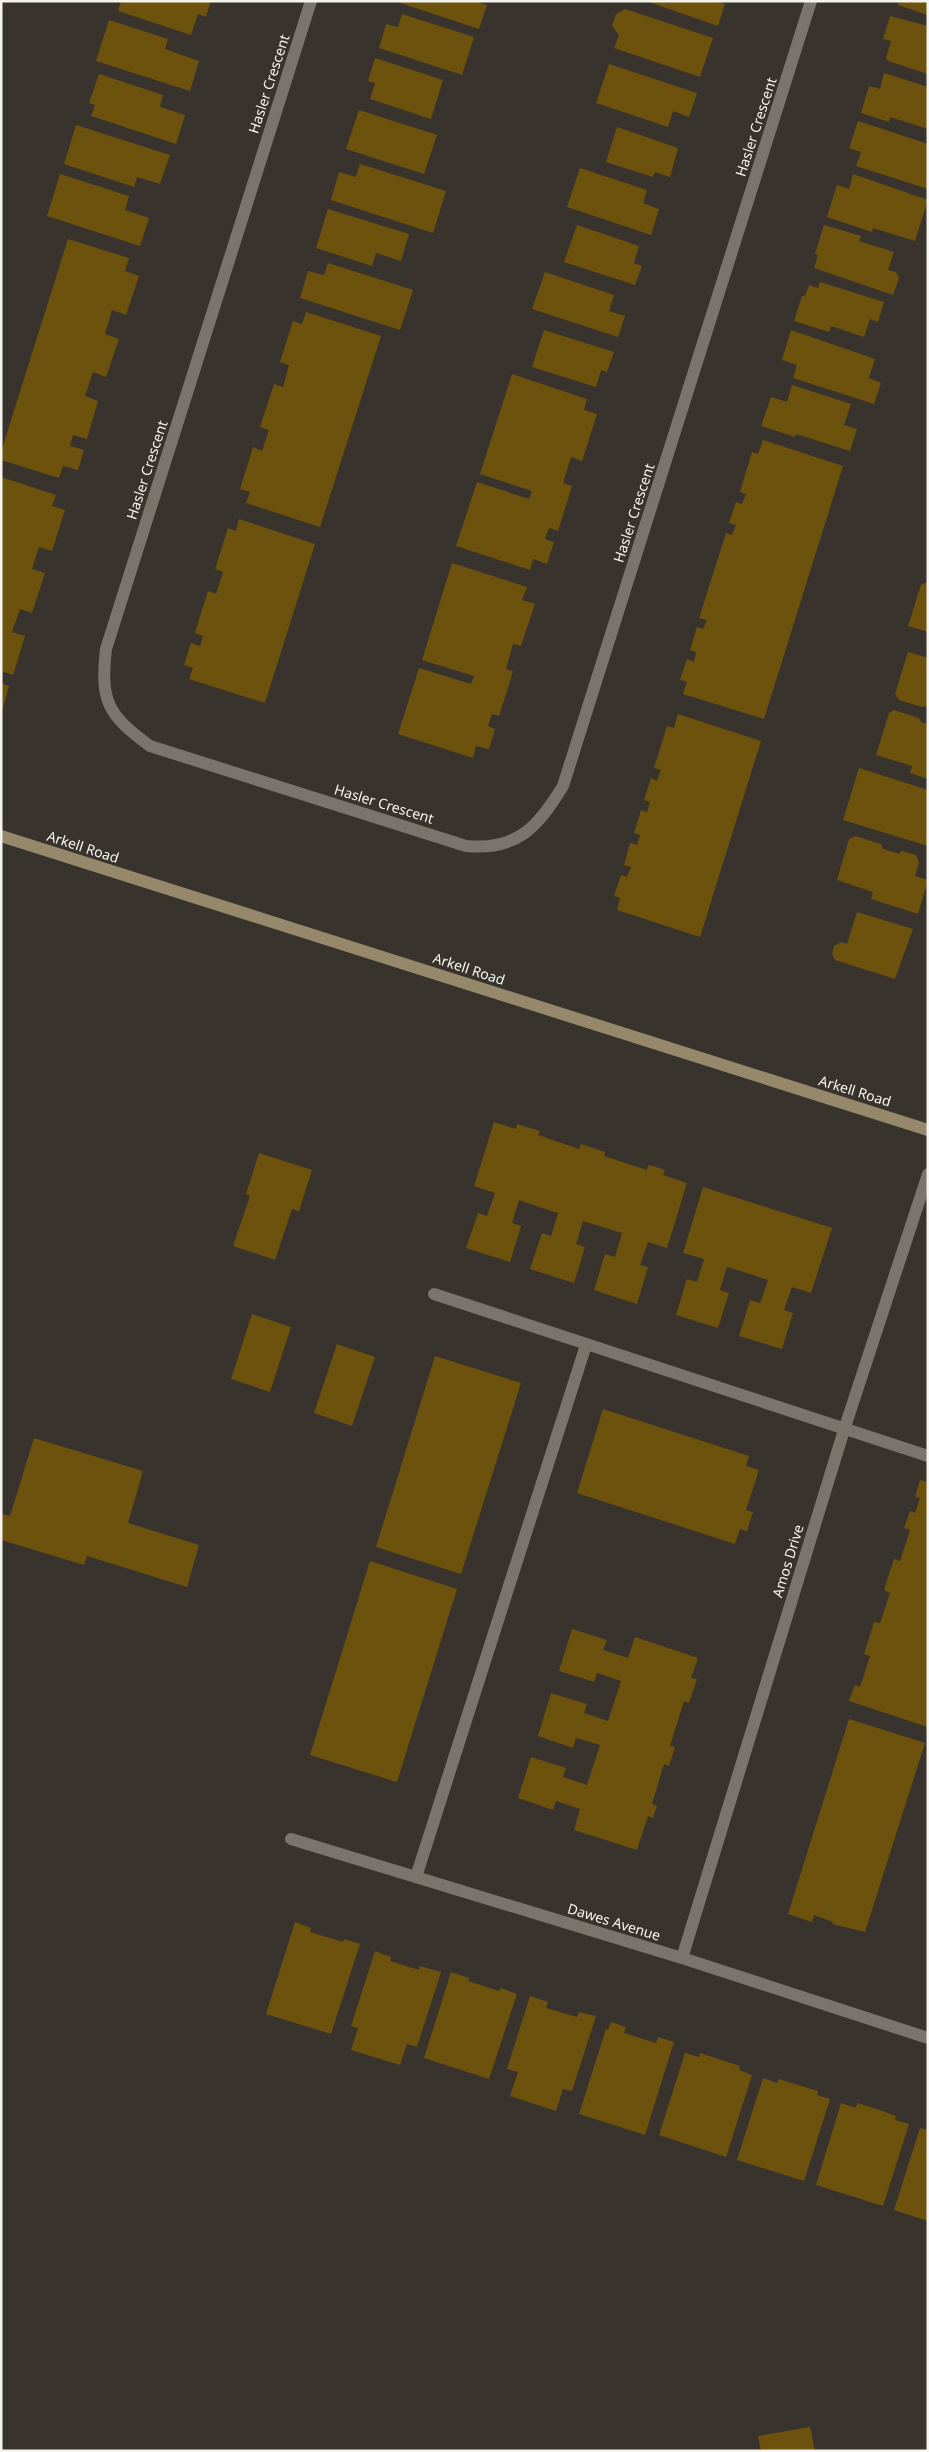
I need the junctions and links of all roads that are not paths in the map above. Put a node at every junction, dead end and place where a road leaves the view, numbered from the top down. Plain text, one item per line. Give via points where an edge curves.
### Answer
1 (311, 1) edge
2 (811, 1) edge
3 (1, 836) edge
4 (928, 1130) edge
5 (928, 1174) edge
6 (434, 1294) dead end
7 (586, 1345) junction
8 (844, 1430) junction
9 (928, 1456) edge
10 (291, 1839) dead end
11 (416, 1877) junction
12 (682, 1958) junction
13 (928, 2038) edge

1 - 2 street, Hasler Crescent via 106,649 105,696 113,713 127,729 150,746 466,846 488,848 530,830 548,811 563,786
3 - 4 main road, Arkell Road
5 - 8 street, Amos Drive
6 - 7 street
7 - 8 street
7 - 11 street
8 - 9 street
8 - 12 street, Amos Drive
10 - 11 street, Dawes Avenue
11 - 12 street, Dawes Avenue
12 - 13 street, Dawes Avenue

